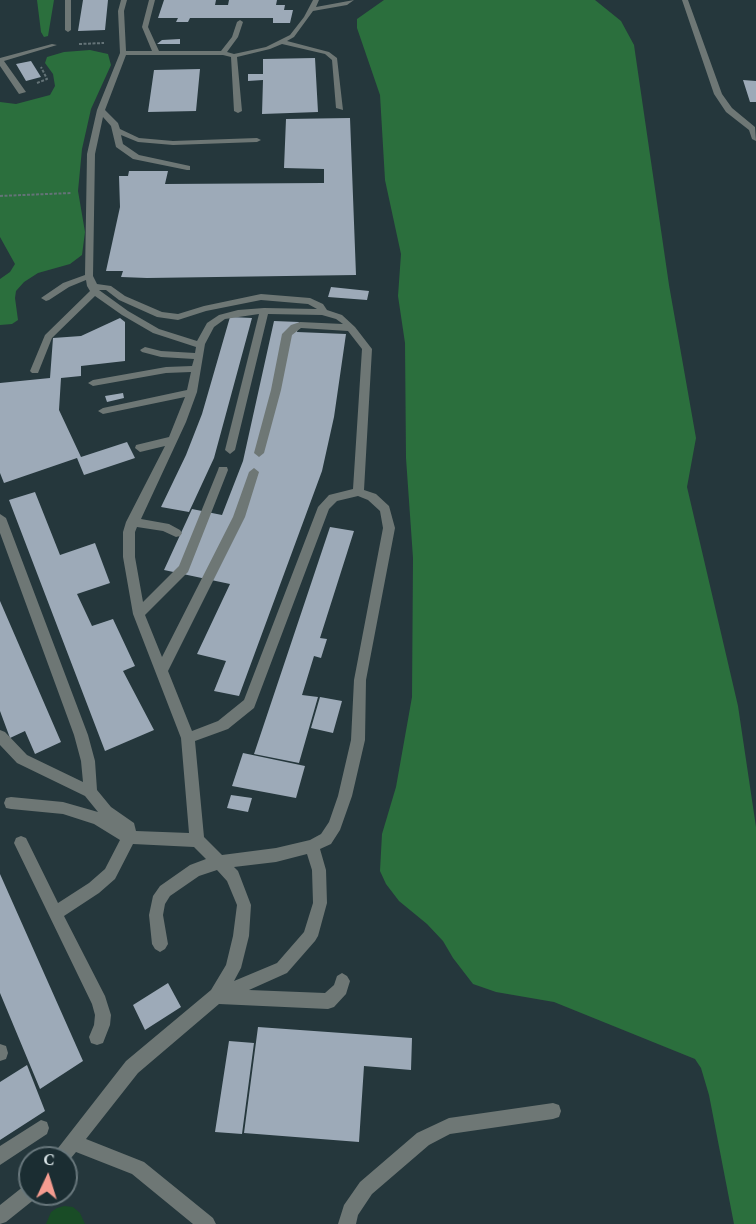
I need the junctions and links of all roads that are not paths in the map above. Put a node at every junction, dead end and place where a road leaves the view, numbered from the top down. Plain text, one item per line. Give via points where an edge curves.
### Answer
1 (69, 0) edge
2 (124, 0) edge
3 (152, 0) edge
4 (316, 0) edge
5 (351, 0) edge
6 (685, 0) edge
7 (311, 10) junction
8 (240, 22) dead end
9 (68, 30) dead end
10 (283, 42) junction
11 (54, 45) road end
12 (123, 52) junction
13 (156, 53) junction
14 (223, 53) junction
15 (234, 56) junction
16 (0, 60) edge
17 (20, 90) road end
18 (340, 108) dead end
19 (100, 110) junction
20 (238, 111) dead end
21 (754, 129) edge
22 (117, 131) junction
23 (756, 139) edge
24 (257, 140) dead end
25 (187, 168) dead end
26 (92, 284) junction
27 (46, 298) dead end
28 (264, 311) junction
29 (323, 312) junction
30 (352, 329) junction
31 (201, 343) junction
32 (145, 350) dead end
33 (199, 356) junction
34 (196, 369) junction
35 (35, 371) dead end
36 (93, 383) dead end
37 (192, 392) junction
38 (103, 411) dead end
39 (173, 440) junction
40 (140, 448) dead end
41 (230, 450) dead end
42 (259, 453) dead end
43 (223, 470) dead end
44 (254, 472) dead end
45 (358, 492) junction
46 (0, 518) edge
47 (132, 522) junction
48 (176, 533) dead end
49 (139, 614) junction
50 (162, 670) junction
51 (0, 736) edge
52 (189, 738) junction
53 (90, 792) junction
54 (11, 803) dead end
55 (129, 837) junction
56 (197, 840) junction
57 (21, 843) dead end
58 (312, 846) junction
59 (219, 862) junction
60 (55, 913) junction
61 (160, 944) dead end
62 (342, 981) dead end
63 (217, 996) junction
64 (97, 1037) dead end
65 (553, 1111) dead end
66 (41, 1128) dead end
67 (74, 1143) junction
68 (71, 1146) edge
69 (0, 1156) edge
70 (18, 1202) edge
71 (0, 1216) edge
72 (207, 1224) edge
73 (347, 1224) edge

1 - 9 lane
2 - 12 lane
3 - 13 lane via 144,27
4 - 7 lane
5 - 7 lane
6 - 21 lane via 718,94 729,111
7 - 10 lane
8 - 14 lane
10 - 15 lane
10 - 18 lane via 327,53 335,59
11 - 16 lane
12 - 13 lane
12 - 19 lane
13 - 14 lane
14 - 15 lane
15 - 20 lane
16 - 17 lane
19 - 22 lane
19 - 26 lane via 91,154
21 - 23 lane
22 - 24 lane via 138,140 173,143
22 - 25 lane via 119,145 136,157
26 - 27 lane via 66,285
26 - 29 lane via 160,315 178,317 241,301 277,297 310,301
26 - 31 lane via 125,313 156,331
26 - 35 lane via 48,337
28 - 29 lane
28 - 31 lane via 222,317 210,325
28 - 41 lane
29 - 30 lane via 339,317
30 - 42 lane via 300,325 287,334
30 - 45 lane via 367,348
31 - 33 lane
32 - 33 lane
33 - 34 lane
34 - 36 lane via 166,370
34 - 37 lane
37 - 38 lane
37 - 39 lane
39 - 40 lane
39 - 47 lane
43 - 49 lane via 183,569
44 - 50 lane via 225,547
45 - 52 lane via 333,498 324,507 249,704 223,725
45 - 58 lane via 372,497 385,509 389,528 360,680 358,740 345,796 326,839
46 - 53 lane via 81,735
47 - 48 lane via 165,527
47 - 49 lane via 129,550
49 - 50 lane
50 - 52 lane
51 - 53 lane via 22,759
52 - 56 lane
53 - 55 lane via 106,812 129,828
54 - 55 lane via 63,808 98,819
55 - 56 lane
55 - 60 lane via 110,874
56 - 59 lane
57 - 60 lane
58 - 59 lane
58 - 63 lane via 319,870 320,903 310,936 282,968
59 - 61 lane via 195,870 165,891 158,901 156,915
59 - 63 lane via 233,876 244,905 233,968
60 - 64 lane via 99,1002 103,1015
62 - 63 lane via 341,989 328,1001
63 - 67 lane via 132,1067
65 - 73 lane via 449,1126 423,1139 366,1188 350,1211
66 - 69 lane
67 - 68 lane
67 - 72 lane via 138,1168
70 - 71 lane

